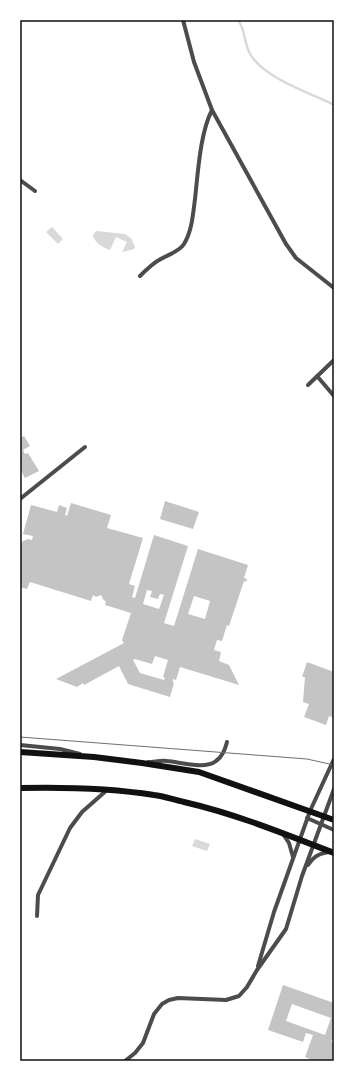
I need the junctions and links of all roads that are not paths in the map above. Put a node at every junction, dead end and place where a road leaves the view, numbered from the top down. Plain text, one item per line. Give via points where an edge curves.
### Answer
1 (182, 20) edge
2 (212, 110) junction
3 (20, 180) edge
4 (35, 191) dead end
5 (140, 276) dead end
6 (334, 288) edge
7 (334, 360) edge
8 (317, 376) junction
9 (308, 385) dead end
10 (334, 396) edge
11 (85, 447) dead end
12 (20, 499) edge
13 (227, 742) dead end
14 (20, 745) edge
15 (20, 752) edge
16 (94, 757) junction
17 (334, 759) edge
18 (142, 763) junction
19 (20, 788) edge
20 (107, 790) junction
21 (334, 790) edge
22 (310, 811) junction
23 (324, 816) junction
24 (307, 818) junction
25 (334, 820) edge
26 (321, 825) junction
27 (334, 830) edge
28 (282, 832) junction
29 (300, 839) junction
30 (314, 845) junction
31 (333, 853) edge
32 (293, 858) junction
33 (305, 870) junction
34 (37, 916) dead end
35 (257, 970) junction
36 (124, 1061) edge

1 - 2 street
2 - 5 street via 200,152 194,210 184,244 179,250 158,260
2 - 6 street via 286,244 296,258
3 - 4 street
7 - 8 street
8 - 9 street
8 - 10 street
11 - 12 street
13 - 18 street via 221,756 210,764 165,761
14 - 16 street via 60,749
15 - 16 main road
16 - 18 main road
17 - 22 street
18 - 22 main road via 199,772
19 - 20 main road
20 - 28 main road via 155,795 215,809
20 - 34 street via 82,812 70,828 38,895
21 - 23 street
22 - 23 main road
22 - 24 street
23 - 25 main road
23 - 26 street
24 - 26 street
24 - 29 street
26 - 27 street
26 - 30 street
28 - 29 main road
28 - 32 street via 289,843
29 - 30 main road
29 - 32 street
30 - 31 main road
30 - 33 street
31 - 33 street via 317,855
32 - 35 street
33 - 35 street via 286,929
35 - 36 street via 248,987 235,998 178,998 162,1004 154,1014 143,1043

